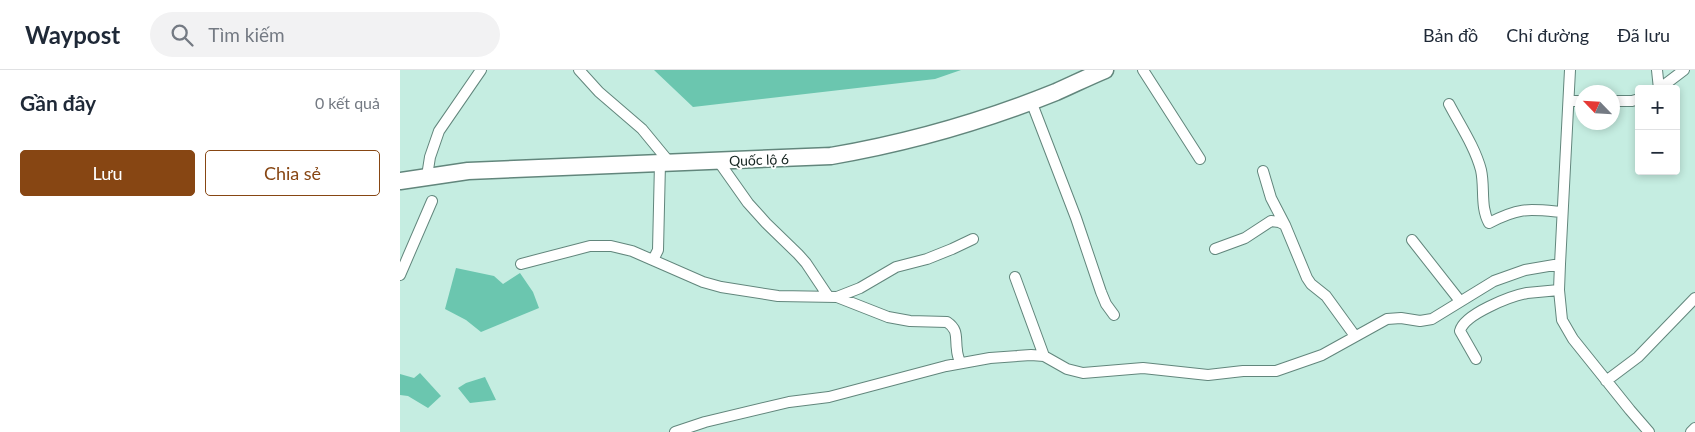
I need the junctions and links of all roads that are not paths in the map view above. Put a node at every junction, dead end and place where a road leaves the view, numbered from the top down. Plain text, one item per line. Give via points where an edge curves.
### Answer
1 (481, 70) edge
2 (579, 70) edge
3 (1104, 70) edge
4 (1143, 70) edge
5 (1570, 70) edge
6 (1658, 70) edge
7 (1684, 70) edge
8 (1659, 85) edge
9 (1664, 85) edge
10 (1635, 100) edge
11 (1031, 101) junction
12 (1569, 101) junction
13 (1575, 101) edge
14 (1620, 101) edge
15 (1449, 104) dead end
16 (1200, 159) dead end
17 (719, 162) junction
18 (665, 163) junction
19 (1263, 171) dead end
20 (427, 176) junction
21 (400, 181) edge
22 (432, 201) dead end
23 (1562, 212) junction
24 (1285, 225) junction
25 (973, 239) dead end
26 (1412, 240) dead end
27 (1215, 249) dead end
28 (652, 260) junction
29 (521, 264) dead end
30 (1560, 264) junction
31 (400, 275) edge
32 (1015, 278) dead end
33 (1559, 290) junction
34 (833, 296) junction
35 (1695, 298) edge
36 (1460, 301) junction
37 (1114, 315) dead end
38 (1355, 336) junction
39 (1044, 356) junction
40 (1476, 359) dead end
41 (960, 363) junction
42 (1606, 381) junction
43 (1695, 428) edge
44 (675, 432) edge
45 (1649, 432) edge
46 (1691, 432) edge

1 - 20 street via 439,132
2 - 18 street via 642,129
3 - 11 highway, Quốc lộ 6
4 - 16 street
5 - 12 street
6 - 8 street
7 - 9 street
10 - 14 street
11 - 17 highway, Quốc lộ 6 via 938,131 851,152 805,158
11 - 37 street via 1101,292
12 - 13 street
12 - 23 street
15 - 23 street via 1470,142 1481,171 1484,213 1489,223 1523,209
17 - 18 highway, Quốc lộ 6
17 - 34 street via 748,203 798,254
18 - 20 highway, Quốc lộ 6 via 468,171
18 - 28 street via 658,250
19 - 24 street via 1271,198
20 - 21 highway, Quốc lộ 6
22 - 31 street
23 - 30 street
24 - 27 street via 1271,221 1245,238
24 - 38 street via 1307,278 1326,296
25 - 34 street via 952,250 896,267 860,288
26 - 36 street
28 - 29 street via 611,246 590,246
28 - 34 street via 703,282 737,291 778,296
30 - 33 street
30 - 36 street via 1509,274
32 - 39 street
33 - 40 street via 1512,298 1466,321 1460,331
33 - 42 street via 1562,320
34 - 41 street via 888,317 947,322 957,336 956,350
35 - 42 street via 1638,357
36 - 38 street via 1432,319 1387,319
38 - 39 street via 1322,355 1286,369 1267,372 1202,375 1153,368 1083,373 1067,369
39 - 41 street
41 - 44 street via 829,397 789,402 715,419
42 - 45 street
43 - 46 street

